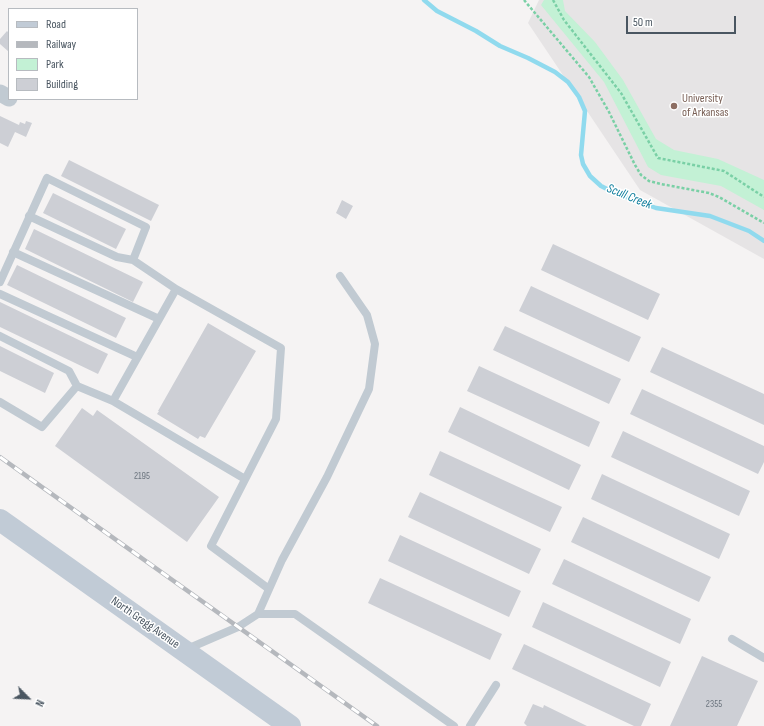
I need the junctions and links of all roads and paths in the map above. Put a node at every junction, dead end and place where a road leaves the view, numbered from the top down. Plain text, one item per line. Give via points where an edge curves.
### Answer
1 (524, 0) edge
2 (553, 0) edge
3 (764, 197) edge
4 (29, 216) junction
5 (764, 222) edge
6 (12, 252) junction
7 (133, 260) junction
8 (340, 276) dead end
9 (0, 282) edge
10 (176, 289) junction
11 (0, 294) edge
12 (159, 320) junction
13 (0, 336) edge
14 (137, 357) junction
15 (77, 386) junction
16 (113, 401) junction
17 (0, 402) edge
18 (245, 479) junction
19 (0, 520) edge
20 (269, 589) junction
21 (258, 614) junction
22 (732, 639) dead end
23 (184, 650) junction
24 (764, 658) edge
25 (496, 685) dead end
26 (290, 726) edge
27 (454, 726) edge
28 (470, 726) edge

1 - 5 path via 589,77 641,175 661,184 709,192
2 - 3 path via 564,20 621,93 658,158 724,171
4 - 6 lane
4 - 7 lane via 117,257
4 - 7 lane via 47,178 146,228
6 - 9 lane
6 - 12 lane
7 - 10 lane
8 - 20 lane via 368,315 374,344 370,388
10 - 12 lane
10 - 18 lane via 280,348 276,419
11 - 14 lane
12 - 14 lane
13 - 15 lane via 68,370
14 - 16 lane
15 - 16 lane
15 - 17 lane via 42,427
16 - 18 lane
18 - 20 lane via 211,546
19 - 23 main road, North Gregg Avenue
20 - 21 lane
21 - 23 lane via 238,627
21 - 27 lane via 295,614
22 - 24 lane
23 - 26 main road, North Gregg Avenue
25 - 28 lane

